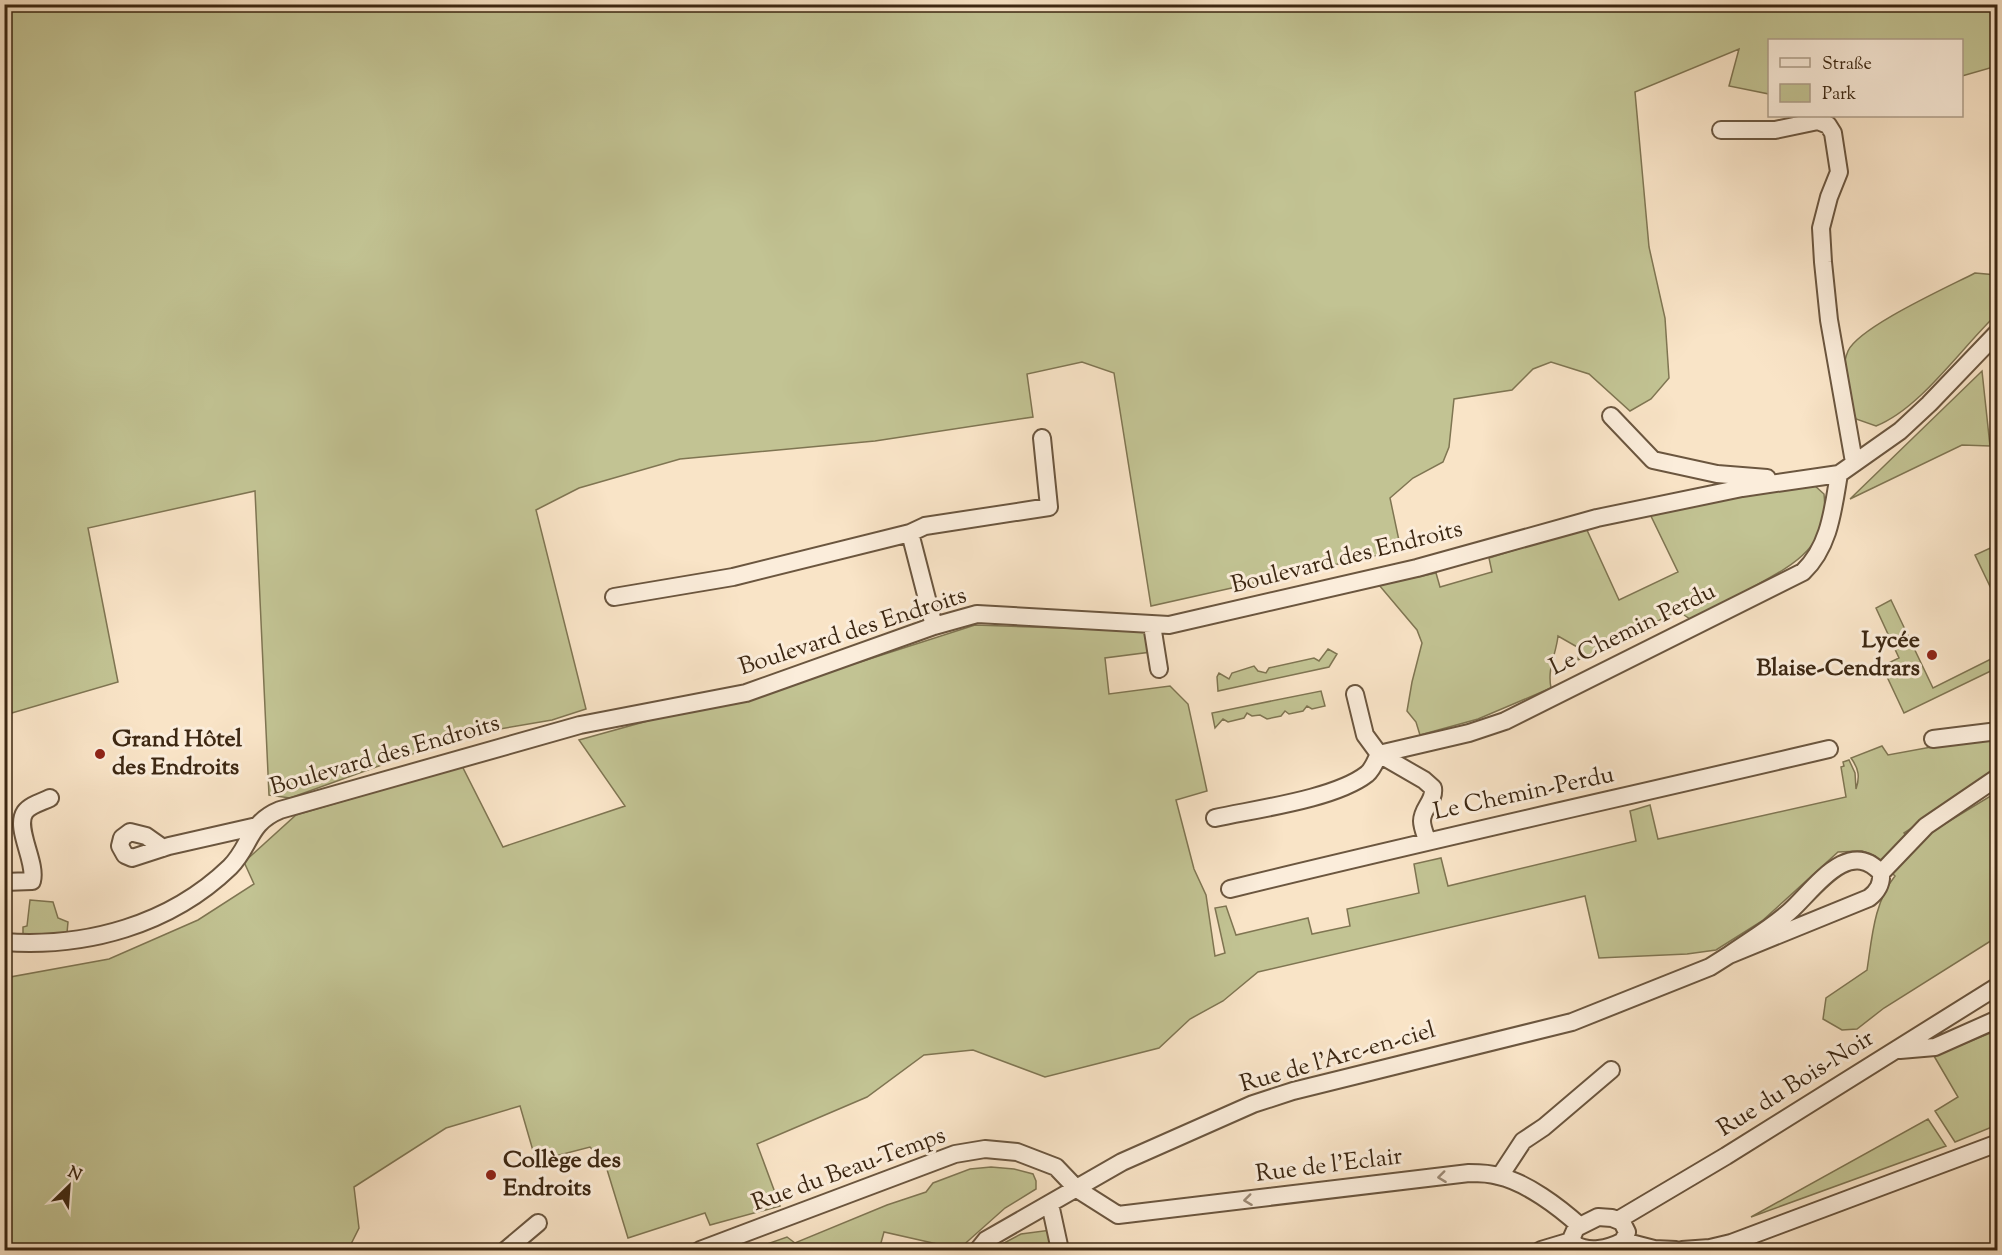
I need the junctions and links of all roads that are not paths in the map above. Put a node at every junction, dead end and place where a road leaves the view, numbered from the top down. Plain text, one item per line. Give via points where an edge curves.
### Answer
1 (1721, 130) dead end
2 (1998, 332) edge
3 (1611, 416) dead end
4 (1042, 438) dead end
5 (1854, 462) junction
6 (1839, 474) junction
7 (1798, 480) junction
8 (910, 533) junction
9 (614, 597) dead end
10 (1152, 625) junction
11 (934, 626) junction
12 (1159, 669) dead end
13 (1355, 694) dead end
14 (1998, 731) edge
15 (1934, 740) dead end
16 (1829, 749) dead end
17 (1379, 754) junction
18 (1998, 777) edge
19 (50, 798) dead end
20 (1215, 818) dead end
21 (257, 826) junction
22 (1426, 840) junction
23 (163, 848) dead end
24 (1881, 873) junction
25 (4, 882) edge
26 (1230, 889) dead end
27 (4, 942) edge
28 (1729, 955) junction
29 (1998, 986) edge
30 (1998, 1019) edge
31 (1896, 1050) junction
32 (1611, 1070) dead end
33 (1998, 1143) edge
34 (1500, 1176) junction
35 (1077, 1189) junction
36 (1050, 1204) junction
37 (1618, 1220) junction
38 (538, 1223) dead end
39 (1576, 1233) junction
40 (1623, 1241) junction
41 (506, 1251) edge
42 (700, 1251) edge
43 (978, 1251) edge
44 (1060, 1251) edge
45 (1541, 1251) edge
46 (1676, 1251) edge
47 (1682, 1251) edge

1 - 5 street via 1775,130 1818,121 1828,125 1833,133 1839,172 1821,228 1823,262
2 - 5 street via 1900,431
3 - 7 street via 1653,459 1717,474
4 - 8 street via 1049,507 926,526
5 - 6 street
6 - 7 street
6 - 17 street, Le Chemin Perdu via 1830,524 1820,551 1803,572 1505,721
7 - 10 street, Boulevard des Endroits via 1597,518 1417,568 1169,625
8 - 9 street via 733,577
8 - 11 street
10 - 11 street, Boulevard des Endroits via 977,614
10 - 12 street
11 - 21 street, Boulevard des Endroits via 746,693 580,725 280,810
13 - 17 street via 1365,735
14 - 15 street
16 - 22 street, Le Chemin-Perdu
17 - 20 street via 1370,772 1328,794
17 - 22 street via 1433,788 1433,798 1422,821
18 - 24 street via 1926,826
19 - 25 street via 29,808 23,817 32,882
21 - 23 street
21 - 27 street, Boulevard des Endroits via 237,859 221,875 148,920 70,942
22 - 26 street, Le Chemin-Perdu
24 - 28 street, Rue de l'Arc-en-ciel via 1880,887 1869,898
24 - 28 street, Rue de l'Arc-en-ciel via 1872,863 1861,860 1842,864 1818,882 1790,912
28 - 35 street, Rue de l'Arc-en-ciel via 1710,967 1572,1022 1253,1104 1122,1162
29 - 31 street, Rue du Bois-Noir
30 - 31 street via 1935,1047
31 - 37 street, Rue du Bois-Noir
32 - 34 street via 1523,1141
33 - 47 street via 1731,1243
34 -> 35 street, Rue de l'Eclair via 1469,1173 1118,1215
34 - 39 street, Rue de l'Eclair via 1555,1205
35 - 36 street, Rue de l'Arc-en-ciel
35 - 42 street, Rue du Beau-Temps via 1056,1167 1017,1152 985,1149 955,1154
36 - 43 street, Rue de l'Arc-en-ciel via 986,1240
36 - 44 street
37 - 39 street via 1598,1217
37 - 40 street via 1627,1232
38 - 41 street
39 - 40 street via 1584,1248 1599,1249
39 - 45 street
40 - 46 street

